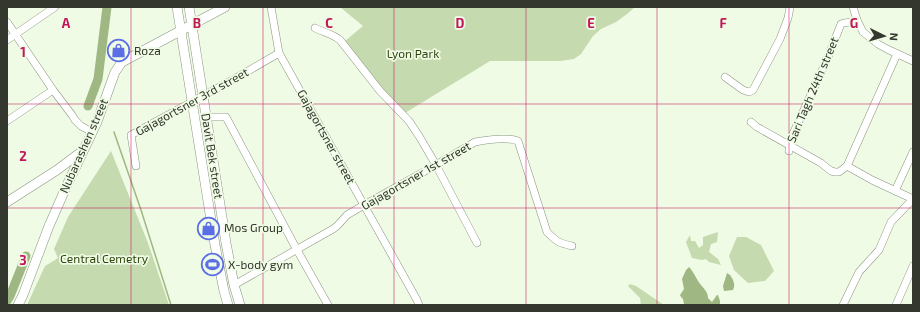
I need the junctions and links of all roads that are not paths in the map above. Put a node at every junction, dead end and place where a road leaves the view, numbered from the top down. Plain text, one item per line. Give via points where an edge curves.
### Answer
1 (55, 7) edge
2 (177, 7) edge
3 (189, 7) edge
4 (225, 7) edge
5 (271, 7) edge
6 (790, 7) edge
7 (853, 7) edge
8 (856, 20) junction
9 (7, 22) edge
10 (192, 25) junction
11 (315, 28) dead end
12 (181, 31) junction
13 (16, 34) junction
14 (7, 40) edge
15 (279, 53) junction
16 (897, 54) junction
17 (913, 61) edge
18 (725, 77) dead end
19 (53, 90) junction
20 (203, 96) junction
21 (192, 102) junction
22 (206, 117) junction
23 (7, 121) edge
24 (751, 122) dead end
25 (92, 132) junction
26 (789, 148) junction
27 (84, 150) junction
28 (913, 152) edge
29 (436, 165) junction
30 (136, 166) dead end
31 (847, 166) junction
32 (57, 170) junction
33 (67, 185) junction
34 (895, 191) junction
35 (913, 199) edge
36 (7, 202) edge
37 (364, 205) junction
38 (477, 243) dead end
39 (572, 246) dead end
40 (297, 250) junction
41 (913, 266) edge
42 (234, 285) junction
43 (18, 305) edge
44 (228, 305) edge
45 (240, 305) edge
46 (328, 305) edge
47 (419, 305) edge
48 (843, 305) edge
49 (896, 305) edge

1 - 13 street
2 - 12 main road, Davit Bek street
3 - 10 main road, Davit Bek street
4 - 10 main road, Nubarashen street
5 - 15 street, Gajagortsner street
6 - 18 street via 780,39 753,90 743,90
7 - 8 street
8 - 16 street via 863,32
8 - 26 street, Sari Tagh 24th street via 841,24
9 - 13 street
10 - 12 main road, Nubarashen street
10 - 20 main road, Davit Bek street
11 - 29 street via 340,40 380,91 409,121
12 - 21 main road, Davit Bek street
12 - 25 main road, Nubarashen street via 122,62 115,72
13 - 14 street
13 - 19 street
15 - 20 street, Gajagortsner 3rd street
15 - 37 street, Gajagortsner street
16 - 17 street
16 - 31 street
19 - 23 street
19 - 25 street via 75,120
20 - 21 street, Gajagortsner 3rd street
20 - 22 main road, Davit Bek street
21 - 30 street, Gajagortsner 3rd street via 131,135
21 - 44 main road, Davit Bek street via 215,245
22 - 40 street via 226,117
22 - 42 main road, Davit Bek street
24 - 26 street
25 - 27 main road, Nubarashen street
26 - 31 street via 821,163 831,171 839,172
27 - 32 main road
27 - 33 main road, Nubarashen street
28 - 34 street
29 - 37 street, Gajagortsner 1st street
29 - 38 street
29 - 39 street, Gajagortsner 1st street via 475,142 518,140 547,232 561,244
31 - 34 street
32 - 33 main road
32 - 36 main road
33 - 43 main road, Nubarashen street
34 - 35 street
35 - 48 street via 891,222 879,250 859,272
37 - 40 street, Gajagortsner 1st street via 347,215 333,229
37 - 47 street, Gajagortsner street
40 - 42 street, Gajagortsner 1st street
40 - 46 street
41 - 49 street
42 - 45 main road, Davit Bek street

